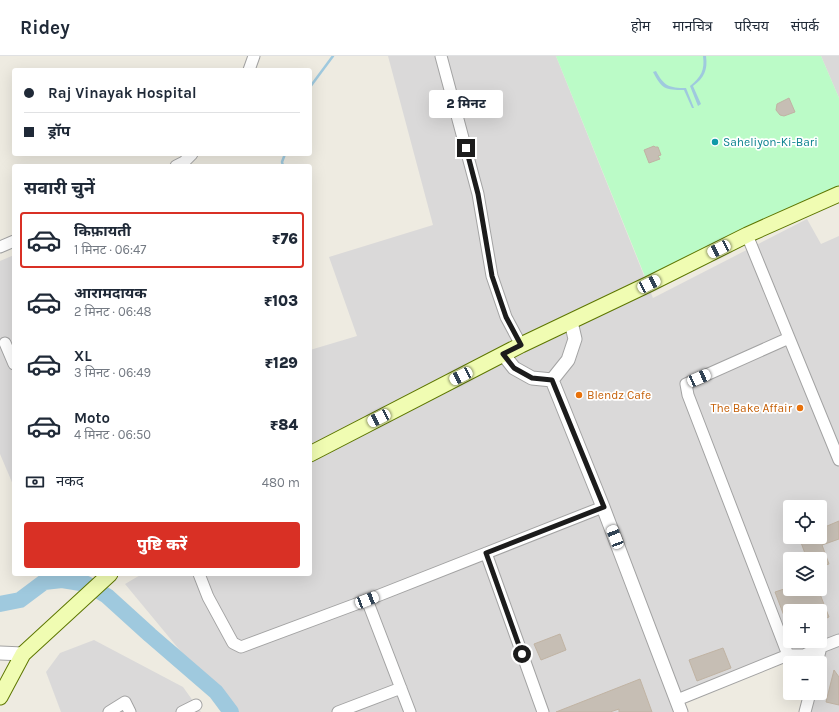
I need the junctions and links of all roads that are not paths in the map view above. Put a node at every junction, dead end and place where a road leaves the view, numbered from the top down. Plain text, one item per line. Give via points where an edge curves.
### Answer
1 (254, 56) edge
2 (441, 56) edge
3 (250, 68) edge
4 (190, 156) edge
5 (180, 164) edge
6 (839, 194) edge
7 (747, 235) junction
8 (12, 242) edge
9 (0, 247) edge
10 (571, 322) junction
11 (789, 338) junction
12 (6, 343) edge
13 (521, 345) junction
14 (503, 354) junction
15 (12, 359) edge
16 (552, 380) junction
17 (312, 453) edge
18 (839, 460) edge
19 (604, 507) junction
20 (486, 553) junction
21 (108, 576) edge
22 (200, 576) edge
23 (367, 600) junction
24 (839, 640) edge
25 (827, 645) edge
26 (819, 648) edge
27 (0, 653) edge
28 (23, 654) junction
29 (788, 655) junction
30 (401, 688) junction
31 (0, 697) edge
32 (808, 700) edge
33 (196, 705) dead end
34 (679, 706) edge
35 (109, 712) edge
36 (130, 712) edge
37 (182, 712) edge
38 (338, 712) edge
39 (410, 712) edge
40 (543, 712) edge
41 (805, 712) edge

1 - 3 street
2 - 13 street via 478,194 492,276 506,317
4 - 5 street
6 - 7 main road
7 - 10 main road
7 - 11 street
8 - 9 street
10 - 13 main road
10 - 16 street via 575,339 568,360
11 - 18 street
11 - 29 street via 686,384 688,395
12 - 15 street
13 - 14 main road
14 - 16 street via 514,368 532,378
14 - 17 main road
16 - 19 street
19 - 20 street
19 - 34 street
20 - 23 street
20 - 40 street
21 - 28 main road
22 - 23 street via 233,643 241,647
23 - 30 street
24 - 25 street
26 - 29 street via 804,656
27 - 28 street
28 - 31 main road
29 - 34 street
30 - 38 street
30 - 39 street
32 - 41 street
33 - 37 street
35 - 36 street via 125,702

